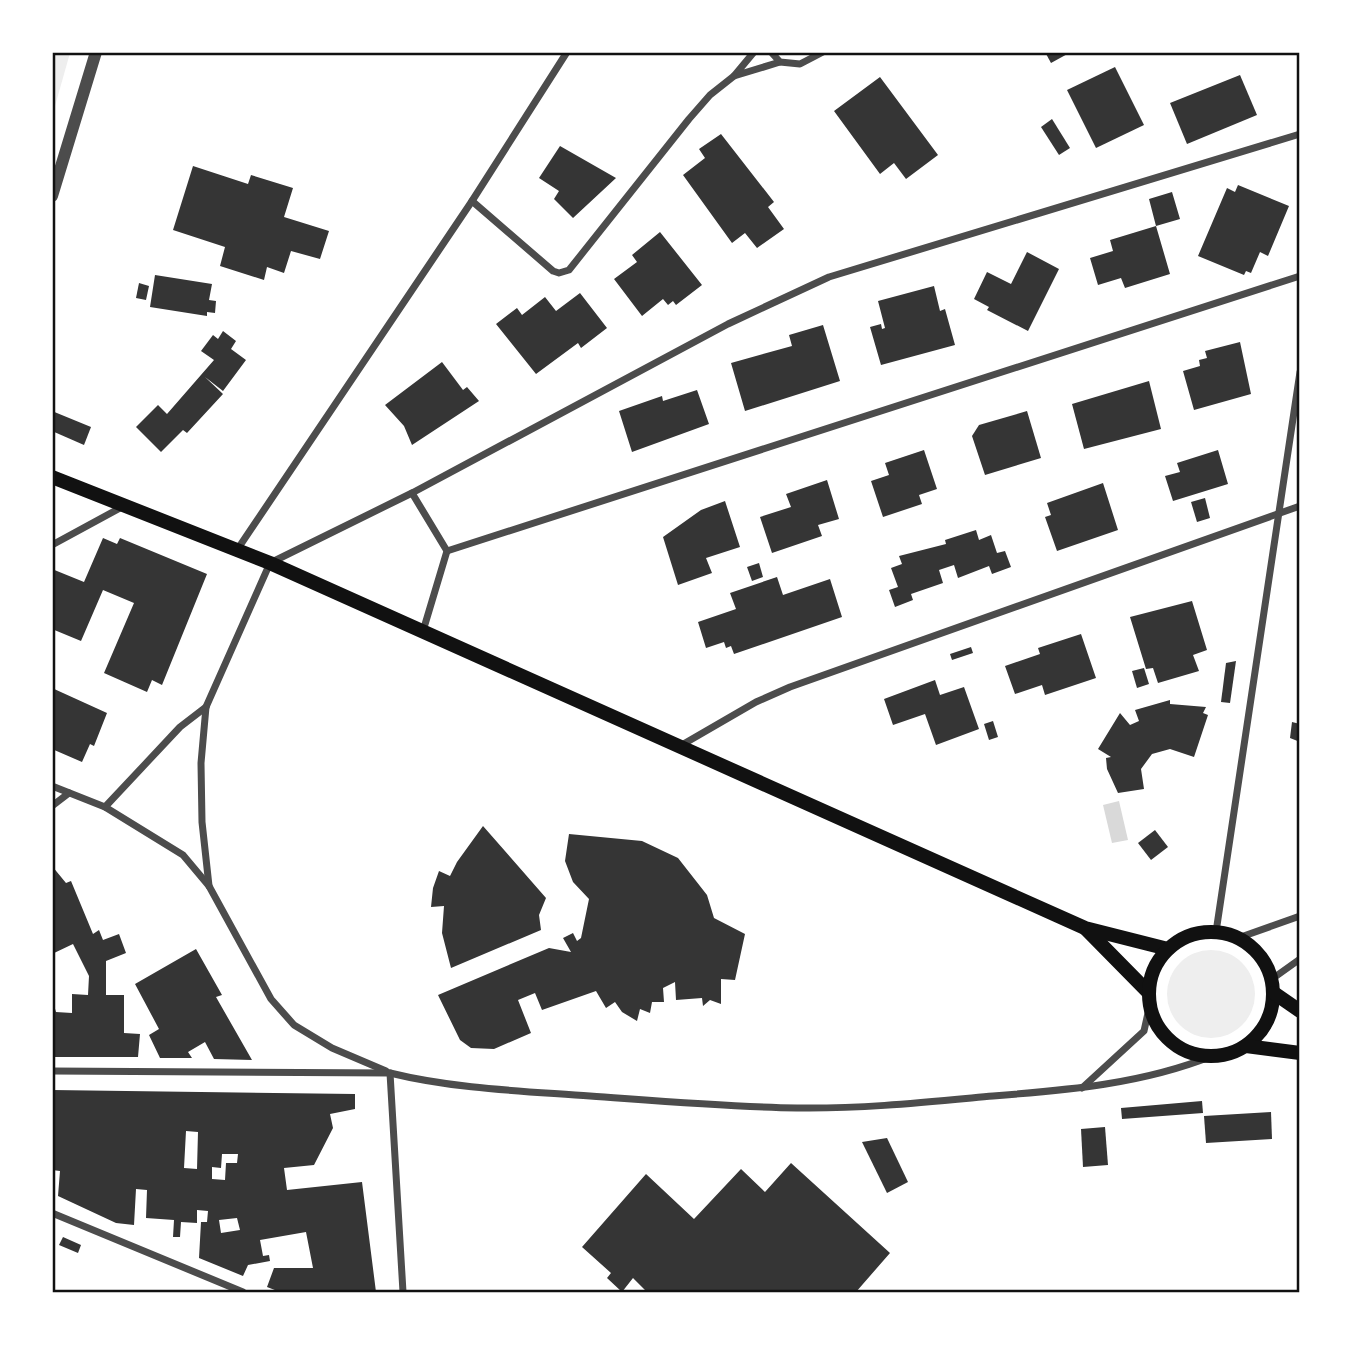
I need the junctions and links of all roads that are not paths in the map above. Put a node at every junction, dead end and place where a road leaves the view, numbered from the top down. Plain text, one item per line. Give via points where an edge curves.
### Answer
1 (96, 52) edge
2 (567, 52) edge
3 (754, 52) edge
4 (771, 52) edge
5 (823, 52) edge
6 (780, 62) junction
7 (734, 76) junction
8 (1300, 134) edge
9 (52, 196) edge
10 (471, 201) junction
11 (1300, 276) edge
12 (1300, 372) edge
13 (52, 477) edge
14 (412, 493) junction
15 (125, 505) junction
16 (1300, 506) edge
17 (1279, 513) junction
18 (52, 545) edge
19 (237, 550) junction
20 (447, 551) junction
21 (270, 563) junction
22 (422, 631) junction
23 (206, 707) junction
24 (680, 746) junction
25 (52, 786) edge
26 (69, 793) junction
27 (52, 806) edge
28 (105, 807) junction
29 (209, 886) junction
30 (1300, 916) edge
31 (1085, 928) junction
32 (1216, 932) junction
33 (1238, 937) junction
34 (1168, 950) junction
35 (1300, 959) edge
36 (1273, 986) junction
37 (1149, 999) junction
38 (1300, 1011) edge
39 (1246, 1046) junction
40 (1300, 1053) edge
41 (1212, 1056) junction
42 (52, 1071) edge
43 (390, 1073) junction
44 (1081, 1089) junction
45 (52, 1213) edge
46 (243, 1293) edge
47 (403, 1293) edge

1 - 9 street
2 - 10 street
3 - 7 street
4 - 6 street
5 - 6 street via 800,64
6 - 7 street
7 - 10 street via 689,119 569,270 553,271
8 - 14 street via 829,277 727,324
10 - 19 street
11 - 20 street
12 - 17 street
13 - 15 main road
14 - 20 street
14 - 21 street
15 - 18 street
15 - 19 main road
16 - 17 street
17 - 24 street via 790,687
17 - 32 street
19 - 21 main road
20 - 22 street
21 - 22 main road
21 - 23 street
22 - 24 main road
23 - 28 street via 180,727
23 - 29 street via 201,763
24 - 31 main road
25 - 26 street
26 - 27 street
26 - 28 street
28 - 29 street via 183,855
29 - 43 street via 271,999 294,1025 332,1048
30 - 33 street
31 - 34 main road
31 - 37 main road
32 - 33 main road
32 - 34 main road via 1182,939
33 - 36 main road via 1259,955
34 - 37 main road via 1154,970
35 - 36 street
36 - 38 main road
36 - 39 main road via 1270,1014 1261,1032
37 - 41 main road via 1155,1021 1172,1041 1194,1053
37 - 44 street via 1144,1031
39 - 40 main road
39 - 41 main road
41 - 44 street via 1180,1069
42 - 43 street
43 - 44 street via 482,1088 799,1108
43 - 47 street
45 - 46 street

